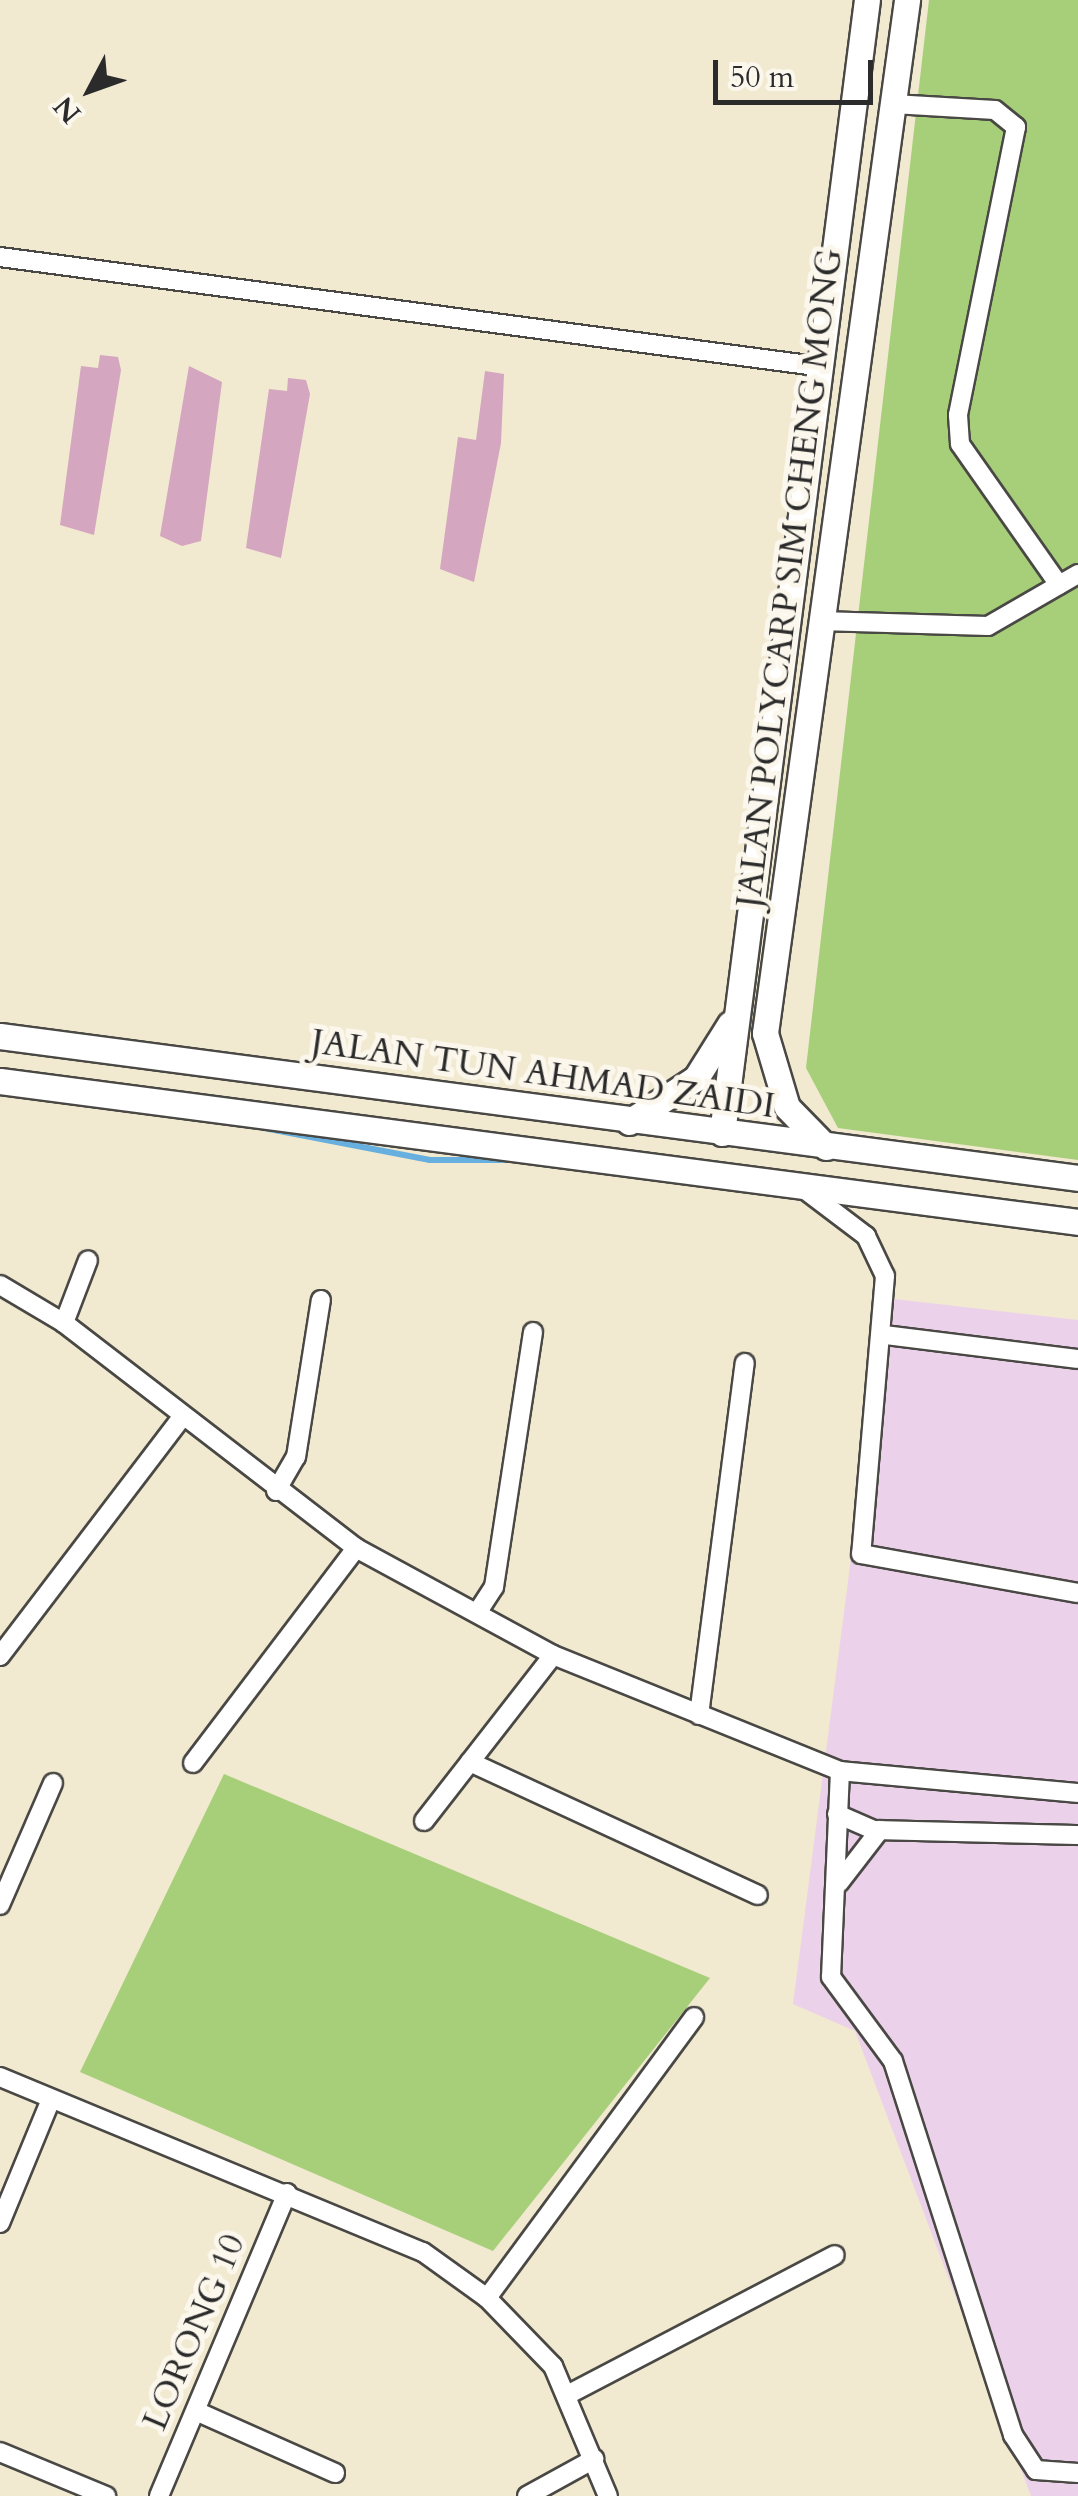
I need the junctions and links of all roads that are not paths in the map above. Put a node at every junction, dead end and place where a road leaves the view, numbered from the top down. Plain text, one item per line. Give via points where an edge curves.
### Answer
1 (868, 0) edge
2 (907, 0) edge
3 (892, 104) junction
4 (868, 233) junction
5 (0, 257) edge
6 (816, 366) junction
7 (840, 456) junction
8 (1078, 574) edge
9 (1059, 585) junction
10 (820, 621) junction
11 (774, 746) junction
12 (739, 1002) junction
13 (0, 1036) edge
14 (0, 1081) edge
15 (629, 1122) junction
16 (722, 1133) junction
17 (826, 1147) junction
18 (1078, 1178) edge
19 (801, 1187) junction
20 (1078, 1222) edge
21 (88, 1260) dead end
22 (0, 1285) edge
23 (322, 1300) dead end
24 (64, 1323) junction
25 (533, 1332) dead end
26 (884, 1335) junction
27 (1078, 1359) edge
28 (746, 1363) dead end
29 (183, 1416) junction
30 (276, 1491) junction
31 (356, 1548) junction
32 (1078, 1594) edge
33 (477, 1613) junction
34 (553, 1654) junction
35 (0, 1656) edge
36 (699, 1715) junction
37 (470, 1762) junction
38 (194, 1763) dead end
39 (840, 1771) junction
40 (53, 1783) dead end
41 (1078, 1792) edge
42 (837, 1814) junction
43 (424, 1821) dead end
44 (880, 1830) junction
45 (1078, 1835) edge
46 (836, 1888) junction
47 (758, 1895) dead end
48 (0, 1904) edge
49 (694, 2017) dead end
50 (0, 2076) edge
51 (51, 2098) junction
52 (287, 2193) junction
53 (0, 2224) edge
54 (835, 2255) dead end
55 (487, 2298) junction
56 (567, 2395) junction
57 (198, 2412) junction
58 (0, 2452) edge
59 (594, 2458) junction
60 (336, 2473) dead end
61 (1078, 2473) edge
62 (106, 2496) edge
63 (158, 2496) edge
64 (527, 2496) edge
65 (608, 2496) edge

1 - 6 street, JALAN POLYCARP SIM CHENG MONG
2 - 3 street, JALAN POLYCARP SIM CHENG MONG
3 - 4 street, JALAN POLYCARP SIM CHENG MONG
3 - 9 street via 995,110 1016,127 958,414 960,444
4 - 6 street via 848,340
4 - 7 street, JALAN POLYCARP SIM CHENG MONG
5 - 6 street
6 - 7 street via 838,400
6 - 11 street, JALAN POLYCARP SIM CHENG MONG
7 - 10 street, JALAN POLYCARP SIM CHENG MONG
8 - 9 street
9 - 10 street via 988,626
10 - 11 street
10 - 17 street, JALAN POLYCARP SIM CHENG MONG via 765,1048 788,1106
11 - 12 street, JALAN POLYCARP SIM CHENG MONG
12 - 15 street via 696,1078
12 - 16 street, JALAN POLYCARP SIM CHENG MONG
13 - 15 street, JALAN TUN AHMAD ZAIDI
14 - 19 street
15 - 16 street, JALAN TUN AHMAD ZAIDI
16 - 17 street, JALAN TUN AHMAD ZAIDI
17 - 18 street, JALAN TUN AHMAD ZAIDI
19 - 20 street
19 - 26 street via 866,1236 885,1276
21 - 24 street
22 - 24 street
23 - 30 street via 296,1457
24 - 29 street
25 - 33 street via 494,1587
26 - 27 street
26 - 32 street via 862,1554
28 - 36 street
29 - 30 street
29 - 35 street
30 - 31 street
31 - 33 street
31 - 38 street
33 - 34 street
34 - 36 street
34 - 37 street
36 - 39 street
37 - 43 street
37 - 47 street
39 - 41 street
39 - 42 street
40 - 48 street
42 - 44 street
42 - 46 street
44 - 45 street
44 - 46 street
46 - 61 street via 831,1977 893,2061 1013,2435 1036,2470
49 - 55 street
50 - 51 street
51 - 52 street
51 - 53 street
52 - 55 street via 423,2252
52 - 57 street, LORONG 10
54 - 56 street
55 - 56 street via 553,2366
56 - 59 street
57 - 60 street
57 - 63 street, LORONG 10
58 - 62 street
59 - 64 street
59 - 65 street

